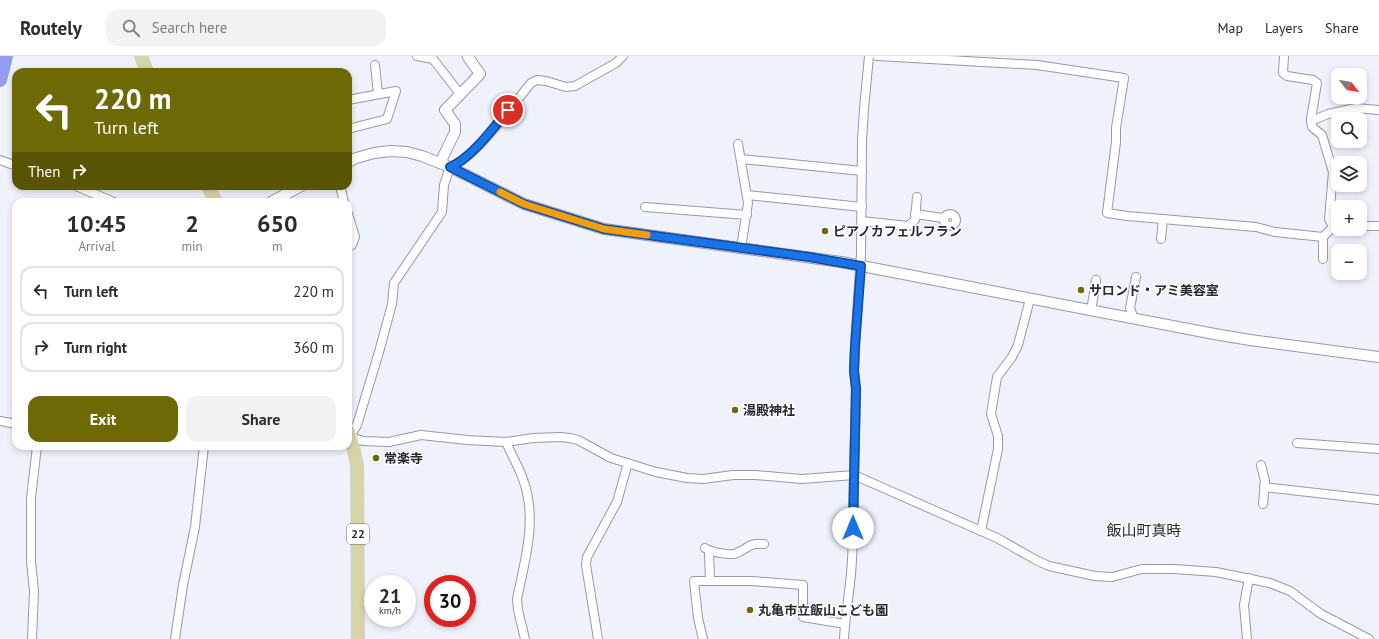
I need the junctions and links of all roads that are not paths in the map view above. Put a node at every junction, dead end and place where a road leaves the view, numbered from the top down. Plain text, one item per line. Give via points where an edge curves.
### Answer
1 (140, 56) edge
2 (417, 56) edge
3 (469, 56) edge
4 (623, 56) edge
5 (869, 56) edge
6 (877, 56) edge
7 (1284, 56) edge
8 (374, 65) dead end
9 (145, 68) edge
10 (378, 94) junction
11 (460, 94) junction
12 (352, 99) edge
13 (1379, 110) edge
14 (1311, 121) junction
15 (352, 128) edge
16 (738, 144) dead end
17 (352, 159) edge
18 (740, 159) junction
19 (0, 160) edge
20 (440, 163) junction
21 (12, 164) edge
22 (450, 167) junction
23 (862, 170) junction
24 (86, 190) edge
25 (294, 190) edge
26 (747, 195) junction
27 (917, 197) dead end
28 (104, 198) edge
29 (278, 198) edge
30 (645, 207) dead end
31 (862, 207) junction
32 (915, 214) junction
33 (746, 215) junction
34 (943, 218) dead end
35 (1163, 219) junction
36 (862, 221) junction
37 (1331, 222) edge
38 (1367, 226) edge
39 (1379, 226) edge
40 (352, 227) edge
41 (1331, 231) edge
42 (1324, 237) junction
43 (1161, 239) dead end
44 (352, 245) edge
45 (741, 248) junction
46 (1323, 259) dead end
47 (861, 266) junction
48 (1136, 277) dead end
49 (1096, 280) dead end
50 (1030, 299) junction
51 (1091, 311) junction
52 (1134, 319) junction
53 (1379, 357) edge
54 (0, 421) edge
55 (12, 423) edge
56 (352, 431) edge
57 (352, 436) edge
58 (506, 442) junction
59 (1297, 443) dead end
60 (352, 446) edge
61 (1379, 449) edge
62 (37, 450) edge
63 (204, 450) edge
64 (628, 463) junction
65 (1261, 465) dead end
66 (854, 475) junction
67 (1264, 486) junction
68 (1379, 500) edge
69 (1263, 504) dead end
70 (981, 531) junction
71 (764, 544) dead end
72 (1248, 578) junction
73 (710, 581) junction
74 (845, 624) junction
75 (32, 639) edge
76 (175, 639) edge
77 (358, 639) edge
78 (525, 639) edge
79 (598, 639) edge
80 (703, 639) edge
81 (844, 639) edge
82 (1247, 639) edge
83 (1368, 639) edge

1 - 9 main road
2 - 11 street via 432,59
3 - 11 street via 480,74
4 - 22 street via 616,63 575,86 566,87 537,80 530,83 484,139 458,164
5 - 23 street
6 - 35 street via 1037,65 1124,78 1107,213
7 - 14 street via 1283,69 1287,76 1313,80 1317,83
8 - 10 street
10 - 12 street
10 - 15 street via 396,91 387,119
11 - 20 street via 445,110 455,124 455,132
13 - 14 street via 1356,108 1328,114
14 - 37 street via 1312,127 1322,135 1333,172 1329,219
16 - 18 street
17 - 20 street via 391,151 407,152
18 - 23 street
18 - 26 street
19 - 21 street
20 - 22 street
22 - 45 street via 524,204 604,229
22 - 56 street via 444,185 442,212 394,283 392,304 379,352 357,425
23 - 31 street
24 - 28 street
25 - 29 street
26 - 31 street
26 - 33 street
27 - 32 street
30 - 33 street
31 - 36 street
32 - 34 street
32 - 36 street via 915,220 908,226
33 - 45 street
35 - 42 street via 1256,227 1275,232
35 - 43 street
36 - 47 street
38 - 39 street
40 - 44 street via 355,237
41 - 42 street
42 - 46 street
45 - 47 street
47 - 50 street
47 - 66 street via 854,371
48 - 52 street via 1130,308
49 - 51 street
50 - 51 street
50 - 70 street via 1018,344 997,377 991,414 998,436 998,449
51 - 52 street
52 - 53 street via 1250,340
54 - 55 street
57 - 58 street via 363,441 389,442 421,435
58 - 64 street via 546,437 570,438 611,458
58 - 78 street via 524,482 529,506 530,530 517,598
59 - 61 street
60 - 77 main road, 22 via 357,465 358,486
62 - 75 street via 31,498 31,561 34,591
63 - 76 street
64 - 66 street via 670,475 703,478 755,475 802,479
64 - 79 street via 617,502 586,557
65 - 67 street
66 - 70 street
66 - 74 street via 851,575
67 - 68 street
67 - 69 street
70 - 72 street via 1050,566 1095,576 1112,577 1142,569 1174,569 1216,572
71 - 73 street via 754,543 735,554 707,550
72 - 82 street via 1244,605
72 - 83 street via 1290,590 1321,614
73 - 74 street via 803,585 803,617
73 - 80 street via 694,581
74 - 81 street

